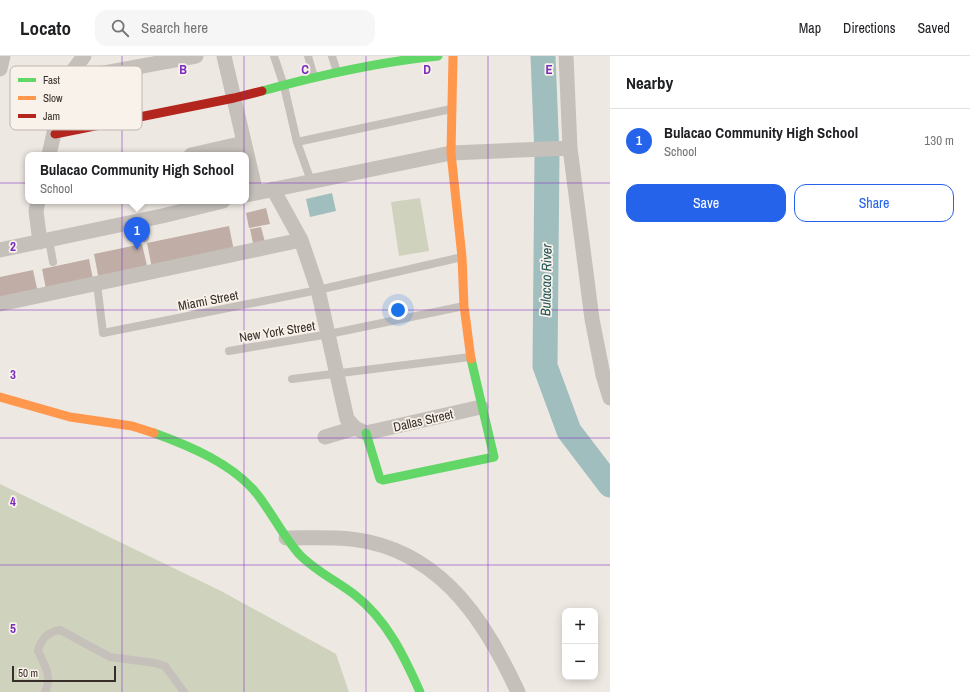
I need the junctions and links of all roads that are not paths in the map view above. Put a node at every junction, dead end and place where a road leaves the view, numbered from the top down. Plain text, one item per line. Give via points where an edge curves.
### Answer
1 (3, 56) edge
2 (84, 56) edge
3 (196, 56) edge
4 (224, 56) edge
5 (274, 56) edge
6 (308, 56) edge
7 (332, 56) edge
8 (438, 56) edge
9 (453, 56) edge
10 (566, 56) edge
11 (389, 58) edge
12 (76, 66) edge
13 (142, 66) edge
14 (0, 69) edge
15 (337, 73) junction
16 (314, 77) junction
17 (284, 86) junction
18 (234, 98) junction
19 (453, 109) junction
20 (142, 117) edge
21 (56, 130) edge
22 (75, 130) edge
23 (55, 134) junction
24 (297, 142) junction
25 (244, 143) junction
26 (570, 148) junction
27 (50, 152) edge
28 (204, 152) edge
29 (245, 152) edge
30 (451, 153) junction
31 (249, 179) edge
32 (311, 181) junction
33 (273, 189) junction
34 (251, 194) edge
35 (37, 204) edge
36 (210, 204) edge
37 (133, 222) junction
38 (145, 238) dead end
39 (301, 240) junction
40 (44, 241) junction
41 (0, 250) edge
42 (462, 256) junction
43 (53, 262) dead end
44 (97, 284) junction
45 (318, 290) junction
46 (0, 304) edge
47 (464, 306) junction
48 (329, 334) junction
49 (229, 351) dead end
50 (470, 357) junction
51 (337, 374) junction
52 (292, 379) dead end
53 (0, 397) edge
54 (610, 398) edge
55 (481, 407) junction
56 (360, 431) junction
57 (325, 437) dead end
58 (286, 538) junction
59 (45, 692) edge
60 (184, 692) edge
61 (420, 692) edge
62 (518, 692) edge

1 - 14 street
2 - 12 street
3 - 13 street
4 - 18 street
5 - 17 lane
6 - 16 lane
7 - 15 lane
8 - 11 street
9 - 19 street
10 - 26 street
11 - 15 street
15 - 16 street
16 - 17 street
17 - 18 street
17 - 24 lane
18 - 20 street
18 - 25 street
19 - 24 lane
19 - 30 street
21 - 23 street
22 - 23 street
23 - 27 street
24 - 32 lane
25 - 28 street
25 - 29 street
26 - 30 street
26 - 54 street via 592,319
30 - 32 street
30 - 42 street
31 - 34 street
32 - 33 street
33 - 34 street
33 - 39 street
35 - 40 street via 36,211
36 - 37 street
37 - 38 lane via 137,234
37 - 40 street
39 - 44 street
39 - 45 street
40 - 41 street
40 - 43 lane
42 - 45 lane, Miami Street
42 - 47 street
44 - 45 lane, Miami Street via 103,333
44 - 46 street
45 - 48 street
47 - 48 lane, New York Street
47 - 50 street
48 - 49 lane, New York Street
48 - 51 street
50 - 51 lane
50 - 55 street
51 - 52 lane
51 - 56 street via 347,419
53 - 58 street via 69,417 132,426 157,434 223,466 247,483 264,502
55 - 56 street, Dallas Street
55 - 56 street via 494,457 383,480 380,479
56 - 57 street, Dallas Street
58 - 61 street via 308,562 362,601 385,625 403,654
58 - 62 street via 368,542 420,561 452,587 483,626 503,659
59 - 60 lane via 49,683 38,651 40,642 52,631 60,630 110,657 165,666

